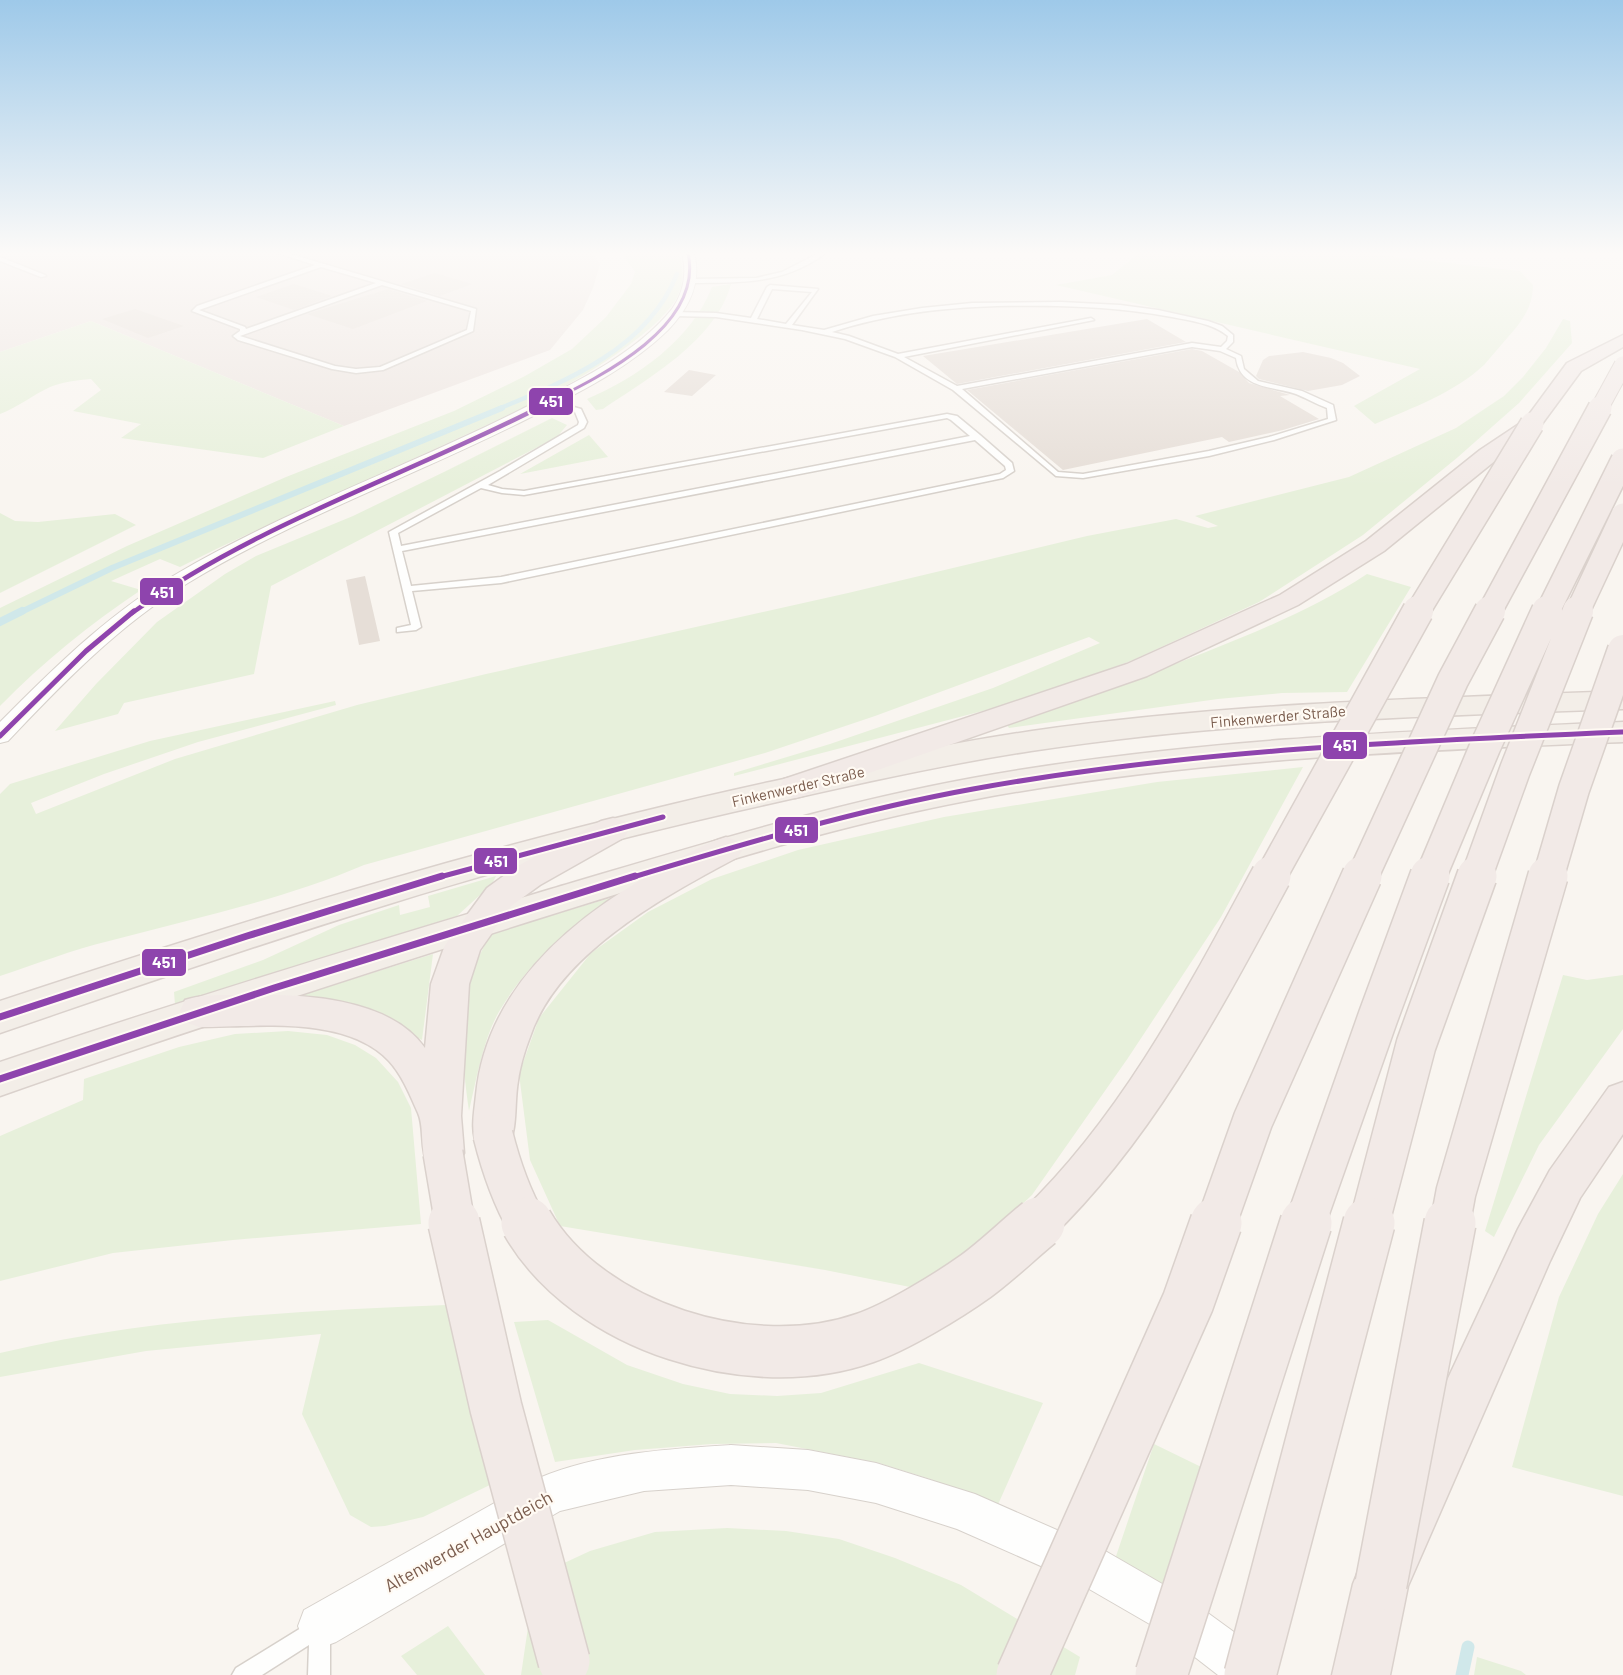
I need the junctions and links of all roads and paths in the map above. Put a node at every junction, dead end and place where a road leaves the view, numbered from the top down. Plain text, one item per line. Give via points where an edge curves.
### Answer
1 (470, 331) edge
2 (656, 331) edge
3 (819, 331) edge
4 (1031, 331) edge
5 (1226, 331) edge
6 (243, 332) edge
7 (824, 332) joint
8 (1623, 340) edge
9 (1222, 349) junction
10 (897, 356) junction
11 (1623, 365) edge
12 (956, 388) junction
13 (549, 401) junction
14 (1532, 424) junction
15 (977, 437) junction
16 (1623, 460) edge
17 (480, 485) junction
18 (1623, 515) edge
19 (397, 549) junction
20 (407, 589) junction
21 (400, 630) dead end
22 (1623, 650) edge
23 (1623, 700) edge
24 (1623, 732) edge
25 (0, 736) edge
26 (795, 787) junction
27 (613, 829) junction
28 (726, 849) junction
29 (477, 924) junction
30 (199, 1011) junction
31 (0, 1017) edge
32 (0, 1079) edge
33 (1623, 1100) edge
34 (441, 1135) junction
35 (1381, 1584) junction
36 (320, 1626) junction
37 (243, 1675) edge
38 (319, 1675) edge
39 (567, 1675) edge
40 (1022, 1675) edge
41 (1161, 1675) edge
42 (1250, 1675) edge
43 (1256, 1675) edge
44 (1360, 1675) edge

1 - 6 lane via 381,369 356,371 334,368 236,336
2 - 13 street via 586,382
3 - 7 lane
4 - 10 lane
5 - 9 lane via 1230,342
7 - 10 lane
8 - 14 highway via 1574,367
9 - 12 lane via 1192,345
9 - 12 lane via 1239,357 1241,370 1256,382 1299,393 1329,407 1332,420 1242,447 1083,476 1056,474
10 - 12 lane
11 - 40 highway, bridge via 1453,680 1353,897 1253,1120 1188,1302
13 - 17 lane via 578,411 581,426
13 - 25 street via 254,540 166,588 103,636
14 - 26 highway via 1488,454 1376,546 1289,600 1137,670
14 - 28 highway, bridge via 1387,663 1220,967 1131,1113 1079,1179 998,1261 941,1301 863,1339 782,1353 714,1344 659,1329 607,1305 549,1256 524,1223 500,1168 493,1135 493,1105 500,1067 533,993 554,964 619,909
15 - 17 lane via 954,418 937,416 524,493
15 - 19 lane
15 - 20 lane via 1011,471 1003,476 501,580
16 - 41 highway, bridge via 1506,699 1413,922 1257,1365
17 - 19 lane via 393,532
18 - 42 highway, bridge via 1573,622 1515,770 1416,1045
19 - 20 lane
20 - 21 lane via 416,627
22 - 35 highway, bridge via 1574,789 1456,1192
23 - 26 main road, Finkenwerder Straße via 1379,708 1116,730 954,754
24 - 28 main road via 1375,742 1107,768 971,789 876,809
26 - 27 main road, Finkenwerder Straße
27 - 29 highway via 528,876 499,897
27 - 31 main road, Finkenwerder Straße via 447,873
28 - 29 main road
29 - 30 main road
29 - 34 highway via 463,945 450,984
30 - 32 main road
30 - 34 highway via 303,1012 365,1025 396,1043 413,1064
33 - 35 highway, bridge via 1565,1184 1539,1235
34 - 39 highway, bridge via 451,1207 481,1353
35 - 44 highway
36 - 37 lane
36 - 38 lane
36 - 43 street, Altenwerder Hauptdeich via 553,1492 644,1471 731,1465 808,1470 876,1483 960,1509 1092,1567 1174,1615

